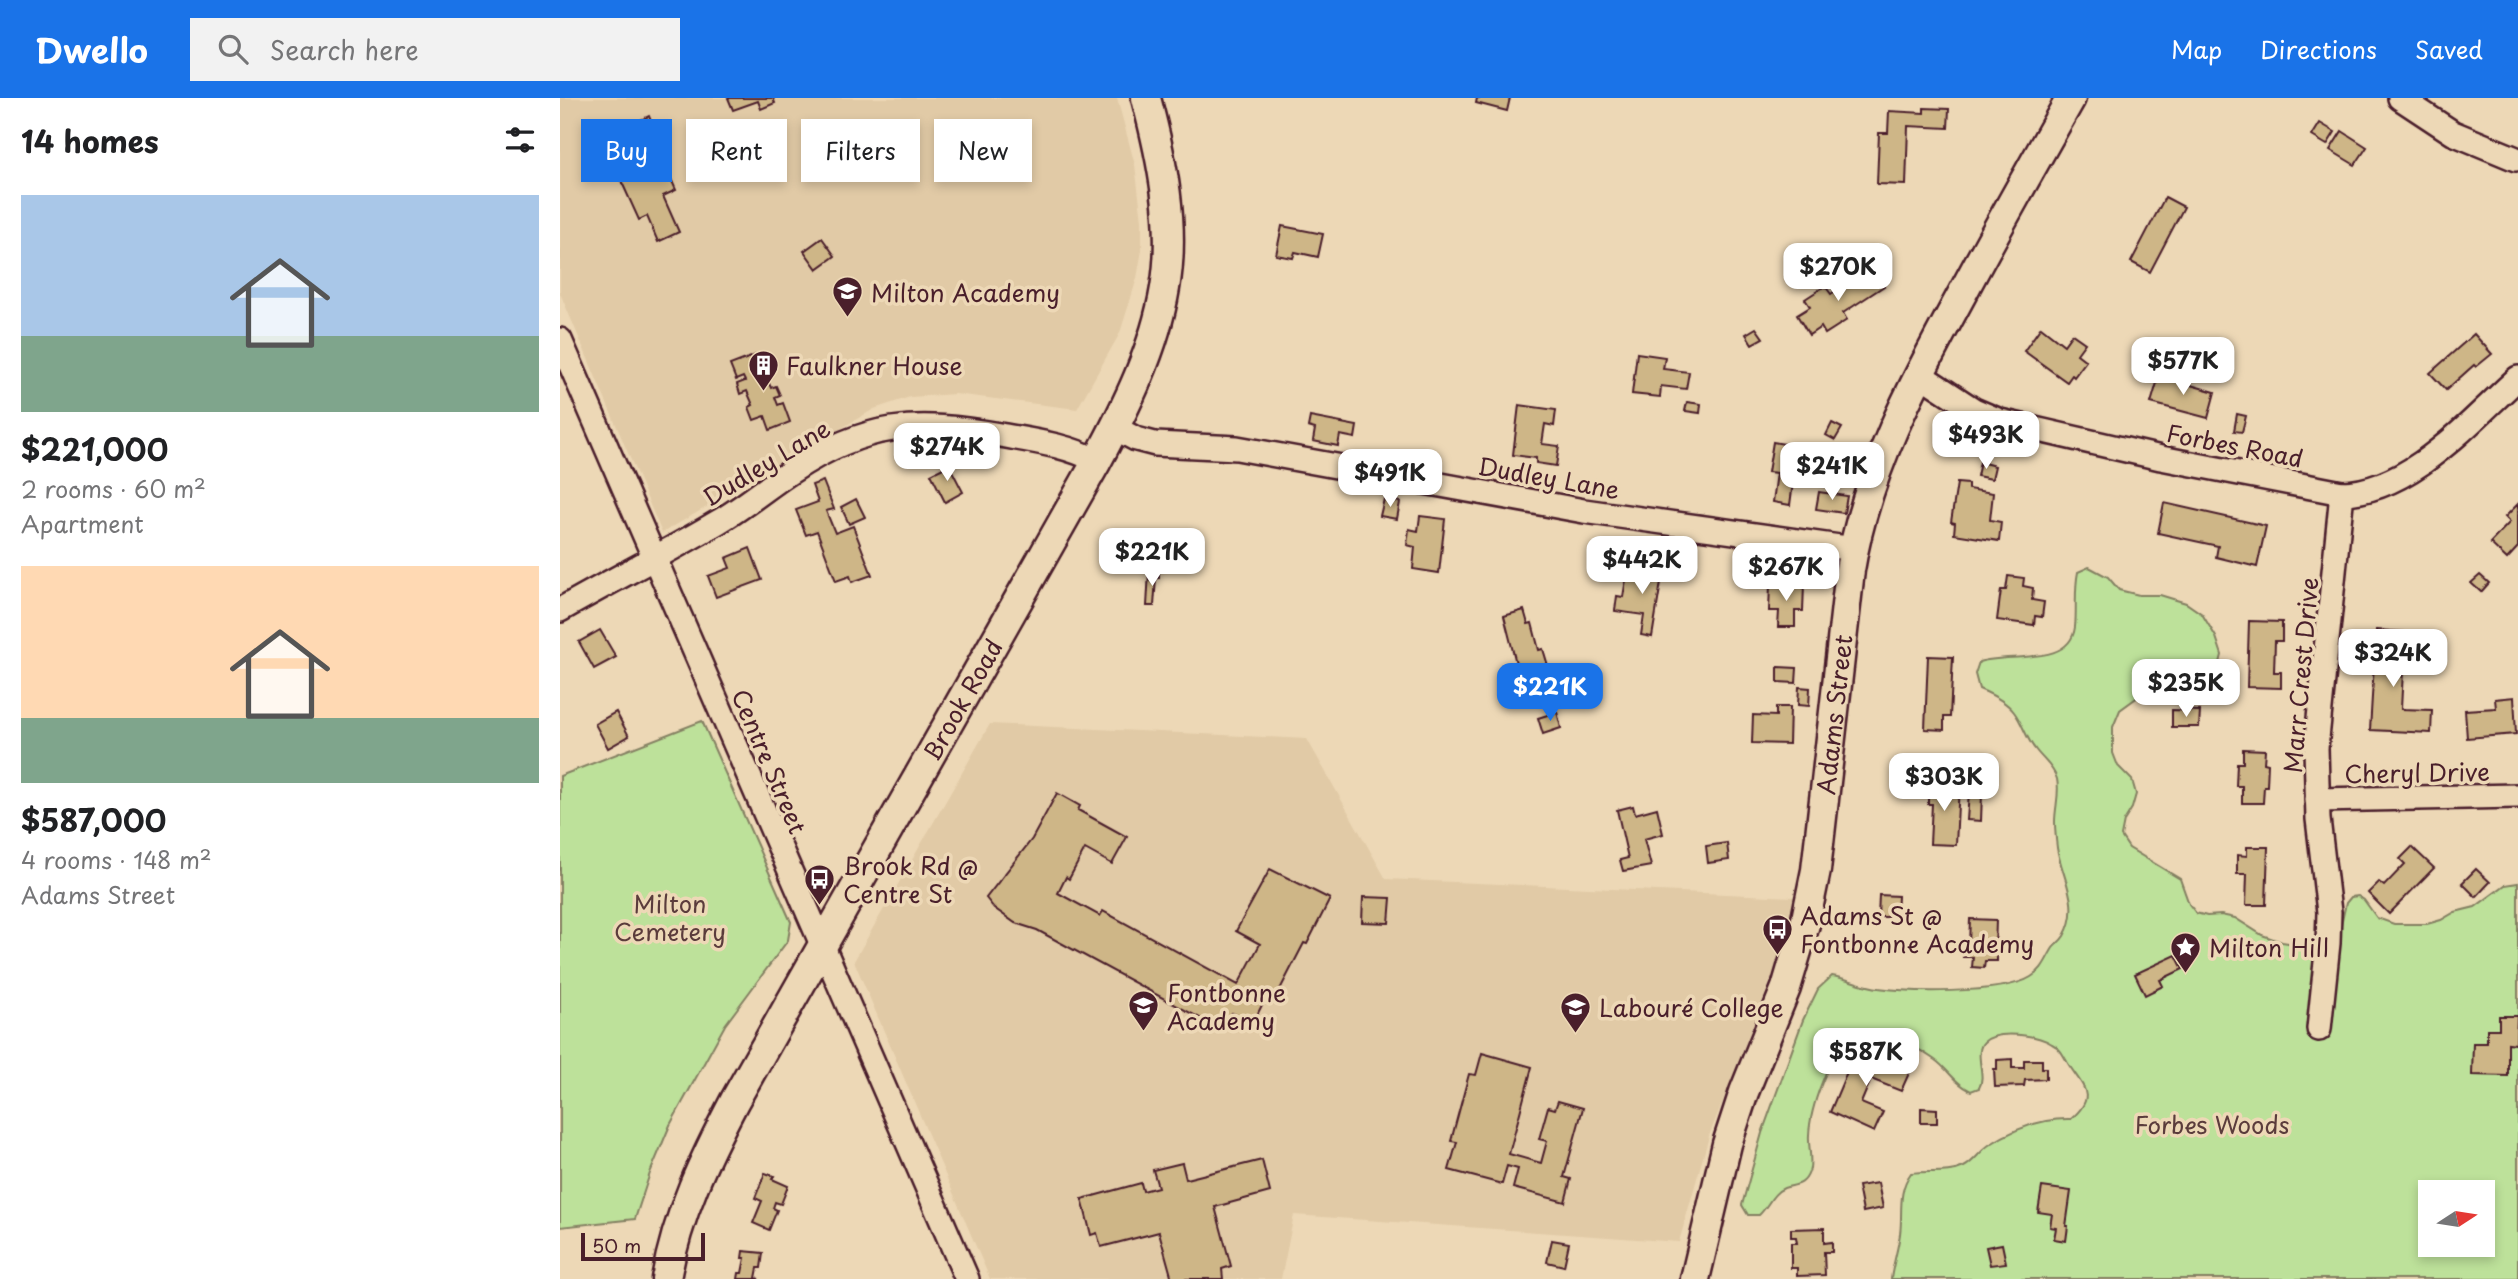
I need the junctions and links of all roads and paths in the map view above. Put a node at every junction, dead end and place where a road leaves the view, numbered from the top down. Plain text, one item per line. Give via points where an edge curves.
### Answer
1 (1146, 98) edge
2 (2071, 98) edge
3 (2400, 98) edge
4 (2516, 159) dead end
5 (560, 340) edge
6 (1919, 374) junction
7 (2518, 378) edge
8 (1115, 428) junction
9 (1097, 461) junction
10 (2342, 493) junction
11 (1854, 549) junction
12 (653, 557) junction
13 (560, 610) edge
14 (2518, 796) edge
15 (2317, 800) junction
16 (821, 945) junction
17 (2319, 1029) dead end
18 (666, 1279) edge
19 (967, 1279) edge
20 (1695, 1279) edge

1 - 8 main road, Brook Road via 1165,192 1168,262 1156,326
2 - 6 main road, Adams Street
3 - 4 street via 2453,133
5 - 12 street, Centre Street
6 - 10 street, Forbes Road via 1974,410 2000,421
6 - 11 main road, Adams Street via 1875,475
7 - 10 street, Forbes Road via 2418,466 2385,484
8 - 9 main road, Brook Road
8 - 11 street, Dudley Lane via 1156,444 1237,448 1594,513
9 - 12 street, Dudley Lane via 1057,446 957,428 923,425 890,429 825,452 720,521
9 - 16 main road, Brook Road
10 - 15 street, Marr Crest Drive via 2317,731
11 - 20 main road, Adams Street via 1816,870 1805,925 1727,1144
12 - 13 street, Dudley Lane
12 - 16 street, Centre Street
14 - 15 street, Cheryl Drive
15 - 17 street, Marr Crest Drive via 2329,912
16 - 18 main road, Brook Road via 699,1173 679,1225
16 - 19 street, Centre Street

